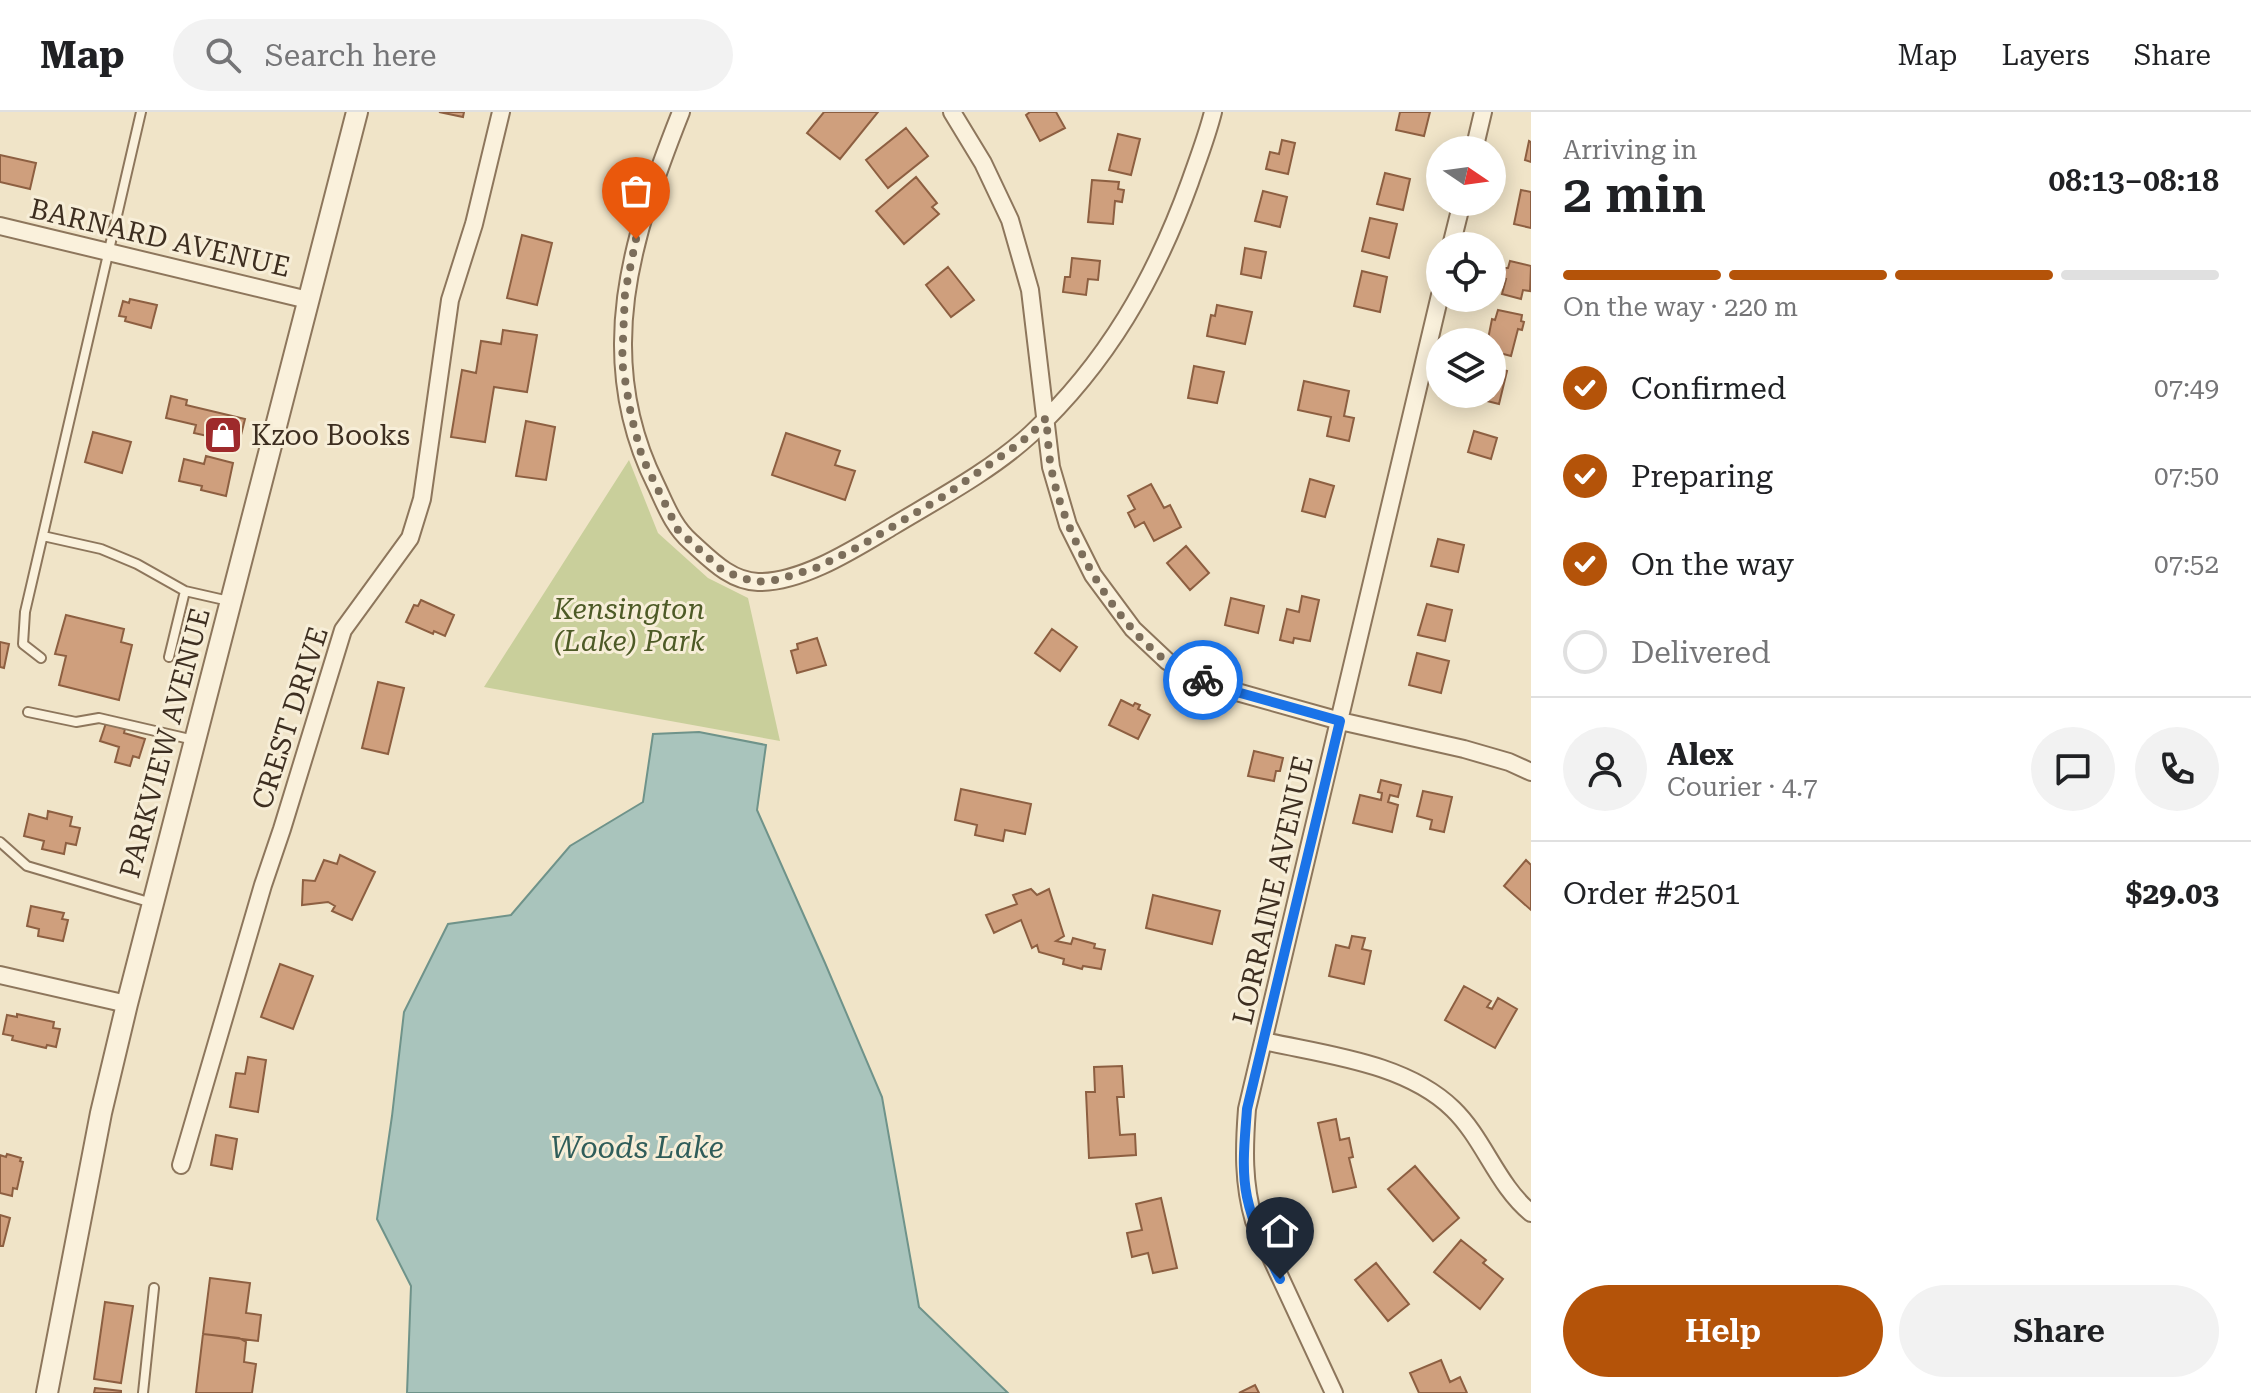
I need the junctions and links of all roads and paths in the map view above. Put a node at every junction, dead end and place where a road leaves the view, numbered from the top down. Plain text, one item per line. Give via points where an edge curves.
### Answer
1 (141, 112) edge
2 (357, 112) edge
3 (501, 112) edge
4 (681, 112) edge
5 (1213, 112) edge
6 (1483, 112) edge
7 (956, 114) edge
8 (1477, 136) edge
9 (0, 226) edge
10 (108, 252) junction
11 (308, 300) junction
12 (1436, 312) edge
13 (1046, 418) junction
14 (43, 536) junction
15 (185, 591) junction
16 (231, 601) junction
17 (169, 657) dead end
18 (41, 658) dead end
19 (28, 712) dead end
20 (1340, 721) junction
21 (195, 740) junction
22 (1531, 772) edge
23 (0, 842) edge
24 (153, 904) junction
25 (0, 975) edge
26 (127, 1004) junction
27 (1264, 1041) junction
28 (181, 1165) dead end
29 (1531, 1213) edge
30 (154, 1288) dead end
31 (47, 1393) edge
32 (143, 1393) edge
33 (1334, 1393) edge

1 - 10 lane
2 - 11 street, PARKVIEW AVENUE
3 - 28 street, CREST DRIVE via 450,300 422,499 410,538 343,630
4 - 13 street via 636,239 625,293 622,362 642,457 678,530 723,571 755,582 816,568 944,496
5 - 13 street via 1181,207 1130,314 1103,355
6 - 8 street
7 - 13 street via 1010,220 1030,290
9 - 10 street, BARNARD AVENUE
10 - 11 street, BARNARD AVENUE
10 - 14 lane
11 - 16 street, PARKVIEW AVENUE
12 - 20 street, LORRAINE AVENUE
13 - 20 street via 1051,467 1068,525 1093,575 1151,648 1183,671 1219,687
14 - 15 lane via 101,549
14 - 18 lane via 23,644
15 - 16 lane
15 - 17 lane
16 - 21 street, PARKVIEW AVENUE
19 - 21 lane via 76,722 99,718
20 - 22 street via 1464,749
20 - 27 street, LORRAINE AVENUE
21 - 24 street, PARKVIEW AVENUE
23 - 24 lane via 27,866
24 - 26 street, PARKVIEW AVENUE
25 - 26 street
26 - 31 street, PARKVIEW AVENUE
27 - 29 street via 1398,1073 1425,1088 1454,1109
27 - 33 street, LORRAINE AVENUE via 1247,1109 1247,1196
30 - 32 lane

